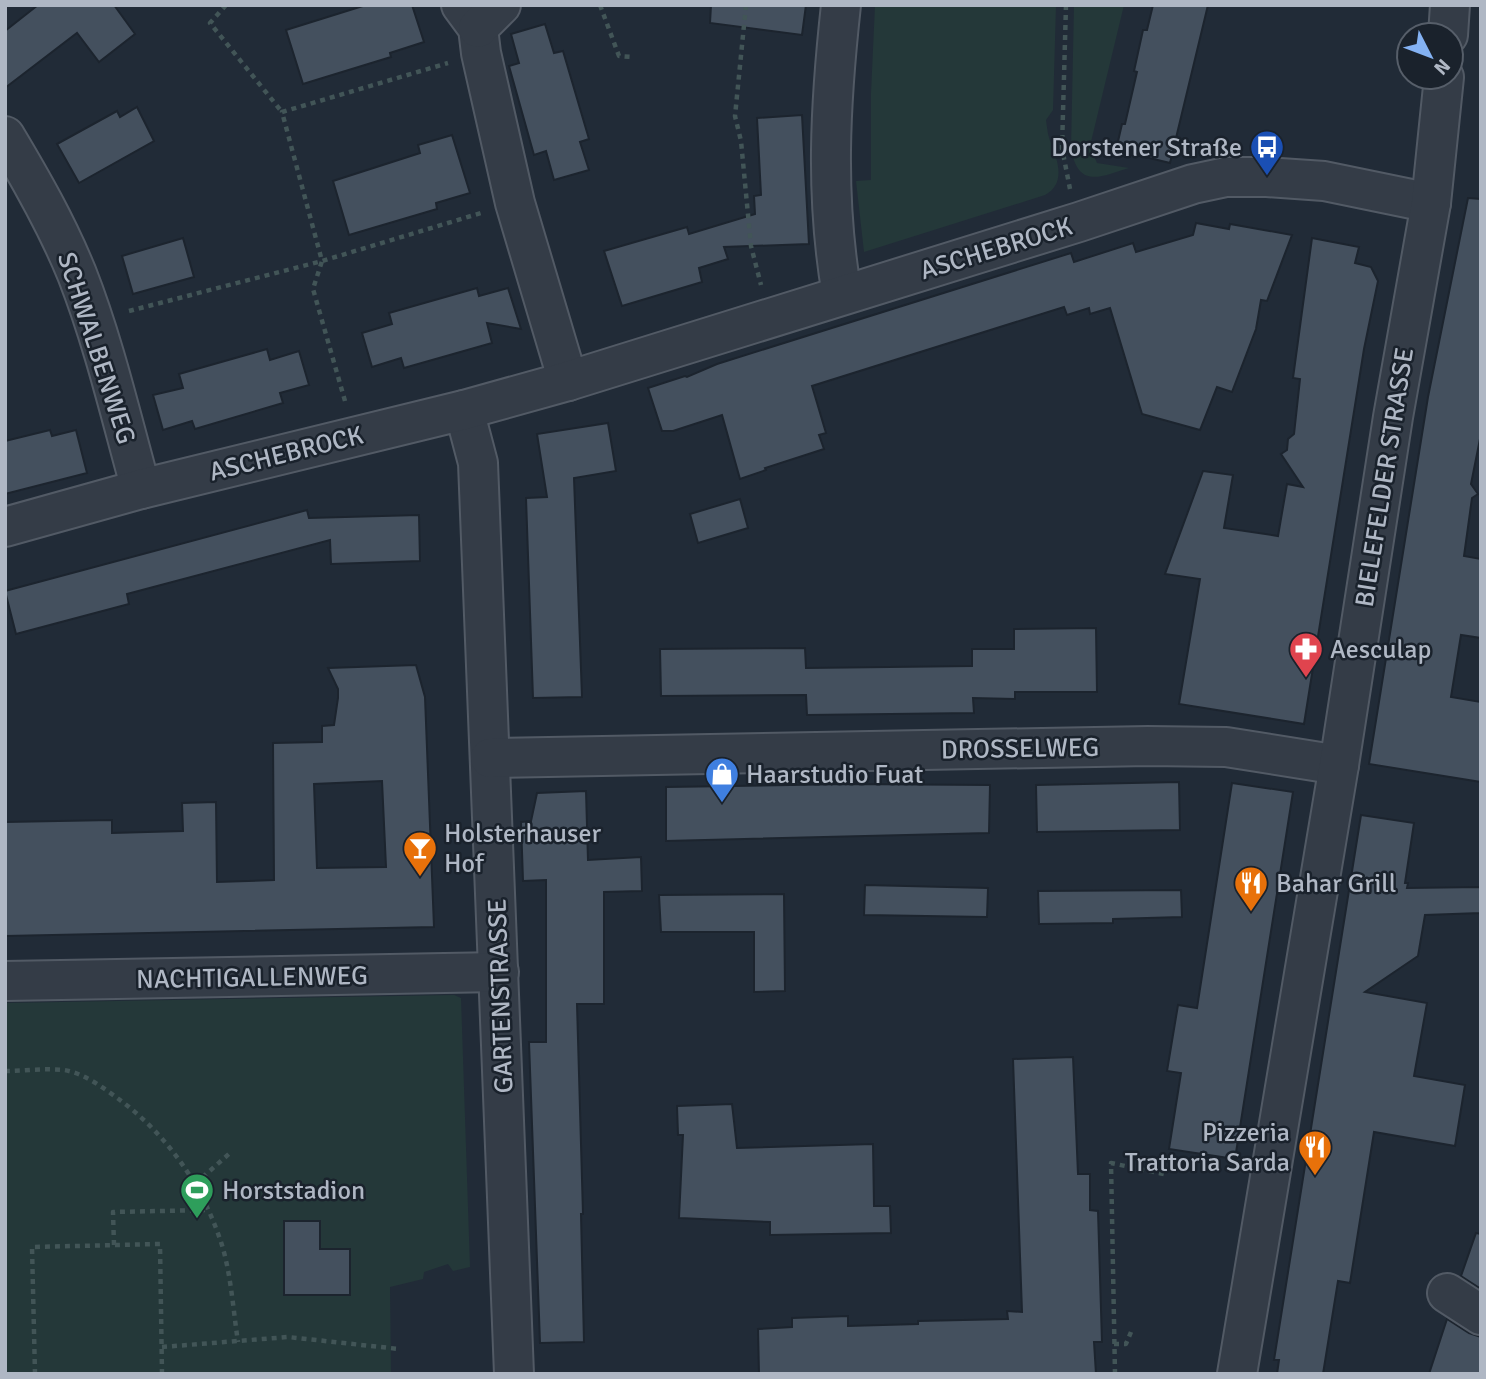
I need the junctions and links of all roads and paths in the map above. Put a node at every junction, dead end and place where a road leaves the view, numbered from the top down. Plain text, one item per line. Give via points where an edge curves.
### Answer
1 (226, 5) edge
2 (600, 5) edge
3 (746, 5) edge
4 (841, 5) edge
5 (1066, 5) edge
6 (480, 23) edge
7 (633, 57) dead end
8 (1443, 91) edge
9 (282, 112) junction
10 (5, 136) edge
11 (515, 203) junction
12 (1431, 203) junction
13 (1079, 222) junction
14 (322, 261) junction
15 (842, 295) junction
16 (94, 320) junction
17 (770, 320) junction
18 (568, 381) junction
19 (464, 410) junction
20 (355, 436) junction
21 (141, 489) junction
22 (5, 527) edge
23 (490, 758) junction
24 (1339, 765) junction
25 (499, 972) junction
26 (5, 981) edge
27 (5, 1072) edge
28 (230, 1153) dead end
29 (1168, 1175) dead end
30 (195, 1184) junction
31 (208, 1210) junction
32 (114, 1245) junction
33 (1447, 1293) dead end
34 (1481, 1315) edge
35 (1131, 1332) dead end
36 (238, 1342) junction
37 (1114, 1344) junction
38 (162, 1348) junction
39 (399, 1349) dead end
40 (35, 1374) edge
41 (162, 1374) edge
42 (514, 1374) edge
43 (1115, 1374) edge
44 (1237, 1374) edge

1 - 9 path via 210,23
2 - 7 path via 619,56
3 - 17 path via 735,116 751,246
4 - 15 street via 829,165
5 - 13 path via 1062,149
6 - 9 path
6 - 11 street
8 - 12 street, BIELEFELDER STRASSE
9 - 14 path
10 - 16 street, SCHWALBENWEG via 57,227
11 - 14 path
11 - 18 street
12 - 13 street, ASCHEBROCK via 1324,181 1226,177
12 - 24 street, BIELEFELDER STRASSE
13 - 15 street, ASCHEBROCK
14 - 16 path
14 - 20 path via 313,289
15 - 17 street, ASCHEBROCK
16 - 21 street, SCHWALBENWEG
17 - 18 street, ASCHEBROCK
18 - 19 street, ASCHEBROCK
19 - 20 street, ASCHEBROCK
19 - 23 street, GARTENSTRASSE via 478,463
20 - 21 street, ASCHEBROCK
21 - 22 street, ASCHEBROCK
23 - 24 street, DROSSELWEG via 1148,746 1226,747
23 - 25 street, GARTENSTRASSE
24 - 44 street, BIELEFELDER STRASSE
25 - 26 street, NACHTIGALLENWEG
25 - 42 street, GARTENSTRASSE
27 - 30 path via 66,1070 101,1086 145,1118
28 - 30 path
29 - 37 path via 1111,1163
30 - 31 path
31 - 32 path via 113,1212
31 - 36 path via 221,1243
32 - 38 path via 160,1244
32 - 40 path via 32,1247
33 - 34 street
35 - 37 path via 1126,1344
36 - 38 path
36 - 39 path via 296,1338
37 - 43 path
38 - 41 path

